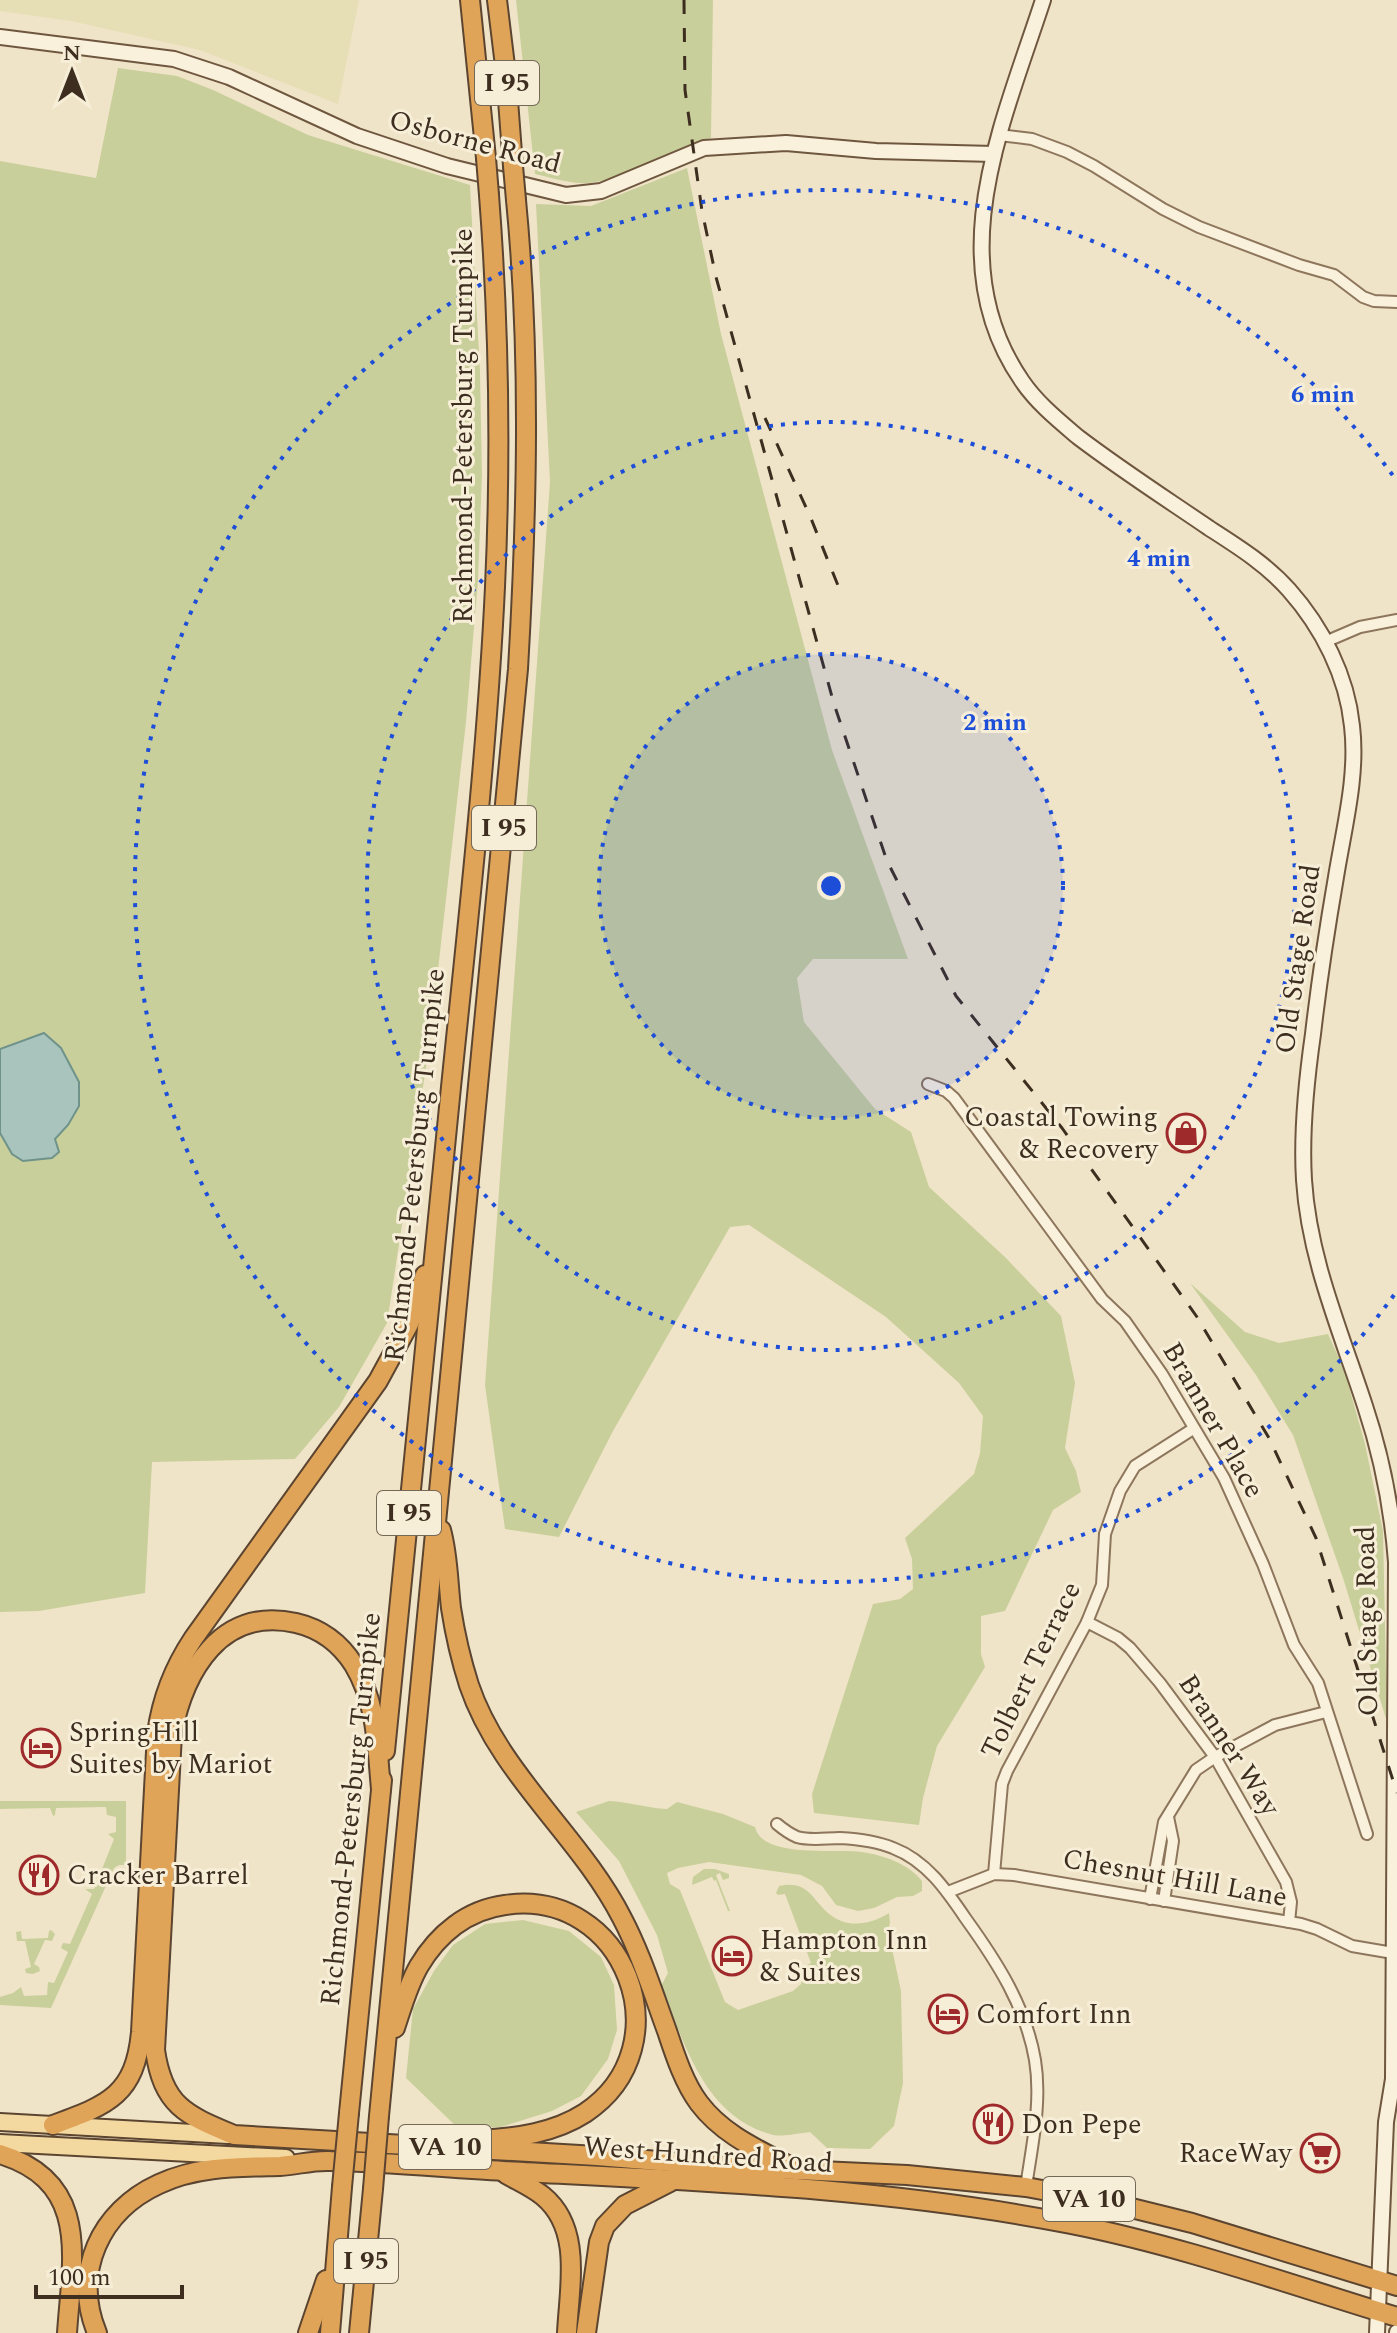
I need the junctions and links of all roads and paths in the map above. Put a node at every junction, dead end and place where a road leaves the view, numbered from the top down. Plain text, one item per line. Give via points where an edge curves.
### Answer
1 (470, 0) edge
2 (497, 0) edge
3 (1043, 0) edge
4 (0, 37) edge
5 (999, 135) junction
6 (994, 154) junction
7 (1397, 302) edge
8 (1397, 620) edge
9 (1325, 642) junction
10 (928, 1084) dead end
11 (435, 1238) junction
12 (1193, 1429) junction
13 (437, 1516) junction
14 (1396, 1562) edge
15 (1087, 1622) junction
16 (1326, 1712) junction
17 (1215, 1757) junction
18 (381, 1789) junction
19 (1168, 1816) junction
20 (777, 1824) dead end
21 (1367, 1834) dead end
22 (994, 1874) junction
23 (948, 1892) junction
24 (1150, 1899) junction
25 (1164, 1901) junction
26 (1289, 1922) junction
27 (1393, 1953) junction
28 (385, 2057) junction
29 (1395, 2086) edge
30 (0, 2122) edge
31 (53, 2125) junction
32 (234, 2135) junction
33 (0, 2143) edge
34 (399, 2145) junction
35 (0, 2154) edge
36 (326, 2161) junction
37 (500, 2171) junction
38 (799, 2171) junction
39 (674, 2180) junction
40 (1026, 2187) junction
41 (1066, 2194) junction
42 (987, 2209) junction
43 (1027, 2216) junction
44 (336, 2246) junction
45 (1388, 2284) edge
46 (1378, 2311) junction
47 (1397, 2317) edge
48 (67, 2333) edge
49 (97, 2333) edge
50 (308, 2333) edge
51 (330, 2333) edge
52 (359, 2333) edge
53 (567, 2333) edge
54 (586, 2333) edge
55 (1377, 2333) edge

1 - 11 highway, Richmond-Petersburg Turnpike / I 95, bridge via 496,317 495,585
2 - 13 highway, Richmond-Petersburg Turnpike / I 95, bridge via 524,324 524,567
3 - 5 street, Old Stage Road
4 - 6 street, Osborne Road via 174,59 229,77 357,136 447,166 566,195 601,191 704,148 786,143
5 - 6 street, Old Stage Road
5 - 7 street via 1032,139 1067,152 1199,227 1334,275 1363,297
6 - 9 street, Old Stage Road via 981,231 983,284 993,326 1023,383 1078,437 1271,572
8 - 9 street via 1360,627
9 - 14 street, Old Stage Road via 1349,706 1353,774 1310,1051 1304,1182 1325,1288 1377,1446
10 - 12 street, Branner Place via 954,1098 1102,1299 1125,1321
11 - 18 highway, Richmond-Petersburg Turnpike / I 95
11 - 31 highway via 409,1324 389,1363 193,1639 171,1678 157,1733 138,2054 131,2075 113,2098
12 - 15 street, Tolbert Terrace via 1135,1466 1120,1491 1105,1534 1102,1585
12 - 16 street, Branner Place via 1224,1478 1294,1645 1318,1683
13 - 28 highway, Richmond-Petersburg Turnpike / I 95
13 - 38 highway via 446,1546 458,1646 489,1728 613,1900 698,2102 735,2138
14 - 27 street, Old Stage Road
15 - 17 street, Branner Way via 1130,1648
15 - 22 street, Tolbert Terrace via 1002,1784
16 - 17 street via 1275,1725
16 - 21 street, Branner Place
17 - 19 street via 1196,1770
17 - 26 street, Branner Way via 1286,1882
18 - 32 highway via 368,1696 334,1640 308,1626 263,1621 223,1636 200,1659 182,1694 172,1734 155,2050 160,2076 176,2103 194,2118
18 - 44 highway, Richmond-Petersburg Turnpike / I 95, bridge
19 - 24 street
19 - 25 street via 1173,1841
20 - 23 street via 806,1839 859,1839 896,1849 929,1871
22 - 23 street, Chesnut Hill Lane
22 - 24 street, Chesnut Hill Lane
23 - 40 street via 1000,1970 1030,2038 1037,2102
24 - 25 street, Chesnut Hill Lane
25 - 26 street, Chesnut Hill Lane
26 - 27 street, Chesnut Hill Lane via 1352,1946
27 - 29 street, Old Stage Road
28 - 34 highway via 409,1986 432,1948 454,1925 495,1906 543,1906 590,1926 612,1946 633,1991 636,2019 625,2068 585,2113 553,2128 505,2138
28 - 52 highway, Richmond-Petersburg Turnpike / I 95, bridge
29 - 45 street, Old Stage Road via 1386,2122
30 - 31 main road, West Hundred Road / VA 10
31 - 32 main road, West Hundred Road / VA 10
32 - 34 highway, West Hundred Road / VA 10
33 - 36 main road, West Hundred Road / VA 10
34 - 38 highway, West Hundred Road / VA 10
35 - 48 highway via 40,2174 66,2211 73,2239
36 - 37 highway, West Hundred Road / VA 10
36 - 49 highway via 208,2170 139,2194 102,2233 92,2258 88,2299
37 - 39 highway, West Hundred Road / VA 10
37 - 53 highway via 543,2196 564,2225 571,2252
38 - 40 highway, West Hundred Road / VA 10
39 - 42 highway, West Hundred Road / VA 10 via 870,2194
39 - 54 highway via 625,2205 605,2226
40 - 41 highway, West Hundred Road / VA 10
40 - 42 highway via 1017,2197
41 - 43 highway via 1033,2204
41 - 45 highway, West Hundred Road / VA 10 via 1192,2223
42 - 43 highway, West Hundred Road / VA 10
43 - 46 highway, West Hundred Road / VA 10 via 1163,2245
44 - 50 highway
44 - 51 highway, Richmond-Petersburg Turnpike / I 95
45 - 46 street, Old Stage Road
46 - 47 highway, West Hundred Road / VA 10
46 - 55 street, Old Stage Road

